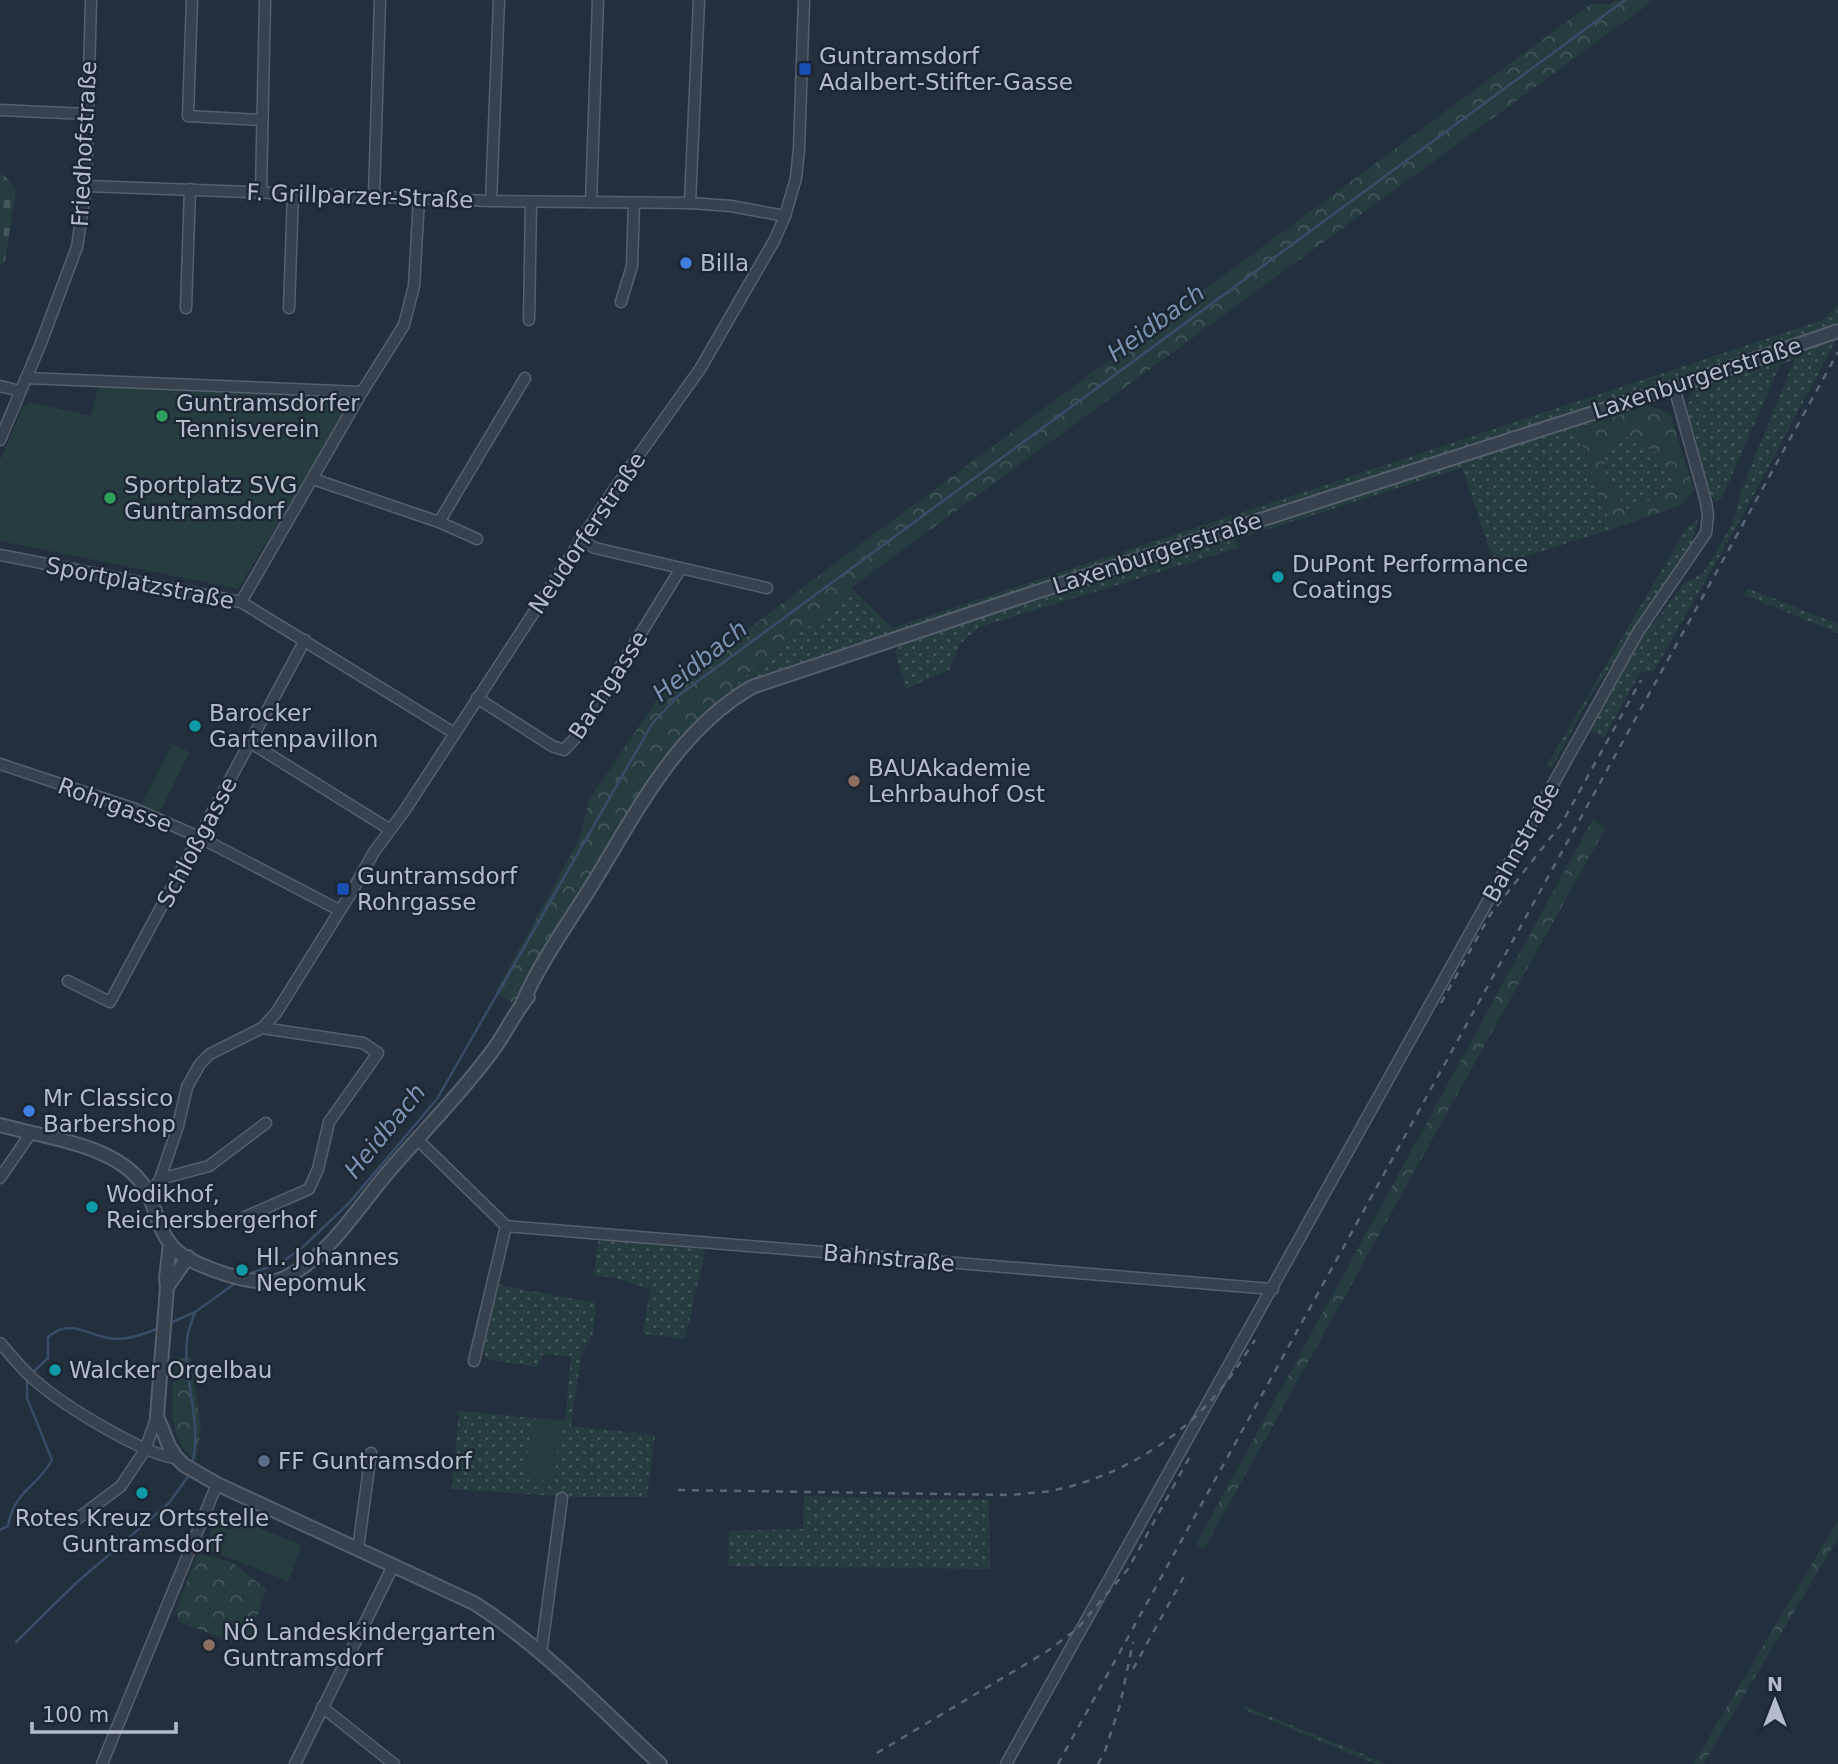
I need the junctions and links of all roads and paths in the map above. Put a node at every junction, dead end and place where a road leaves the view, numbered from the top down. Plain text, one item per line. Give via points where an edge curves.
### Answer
1 (90, 0) edge
2 (192, 0) edge
3 (265, 0) edge
4 (380, 0) edge
5 (499, 0) edge
6 (598, 0) edge
7 (699, 0) edge
8 (804, 0) edge
9 (0, 110) edge
10 (87, 114) junction
11 (261, 120) junction
12 (86, 186) junction
13 (190, 189) junction
14 (261, 192) junction
15 (293, 193) junction
16 (374, 196) junction
17 (419, 198) junction
18 (491, 201) junction
19 (531, 202) junction
20 (591, 202) junction
21 (634, 203) junction
22 (690, 203) junction
23 (785, 216) junction
24 (621, 302) dead end
25 (289, 308) dead end
26 (186, 309) dead end
27 (528, 320) dead end
28 (1838, 331) edge
29 (26, 378) junction
30 (525, 378) dead end
31 (0, 386) edge
32 (1674, 387) junction
33 (20, 391) junction
34 (362, 392) junction
35 (0, 440) edge
36 (313, 479) junction
37 (439, 522) junction
38 (477, 539) dead end
39 (580, 540) junction
40 (0, 555) edge
41 (681, 568) junction
42 (767, 588) dead end
43 (241, 602) junction
44 (305, 640) junction
45 (477, 698) junction
46 (453, 733) junction
47 (251, 743) junction
48 (0, 764) edge
49 (389, 829) junction
50 (199, 837) junction
51 (339, 910) junction
52 (68, 981) dead end
53 (262, 1028) junction
54 (266, 1124) dead end
55 (0, 1125) edge
56 (31, 1133) junction
57 (417, 1139) junction
58 (0, 1178) edge
59 (160, 1179) junction
60 (149, 1196) junction
61 (245, 1217) dead end
62 (506, 1226) junction
63 (170, 1244) junction
64 (188, 1257) junction
65 (167, 1287) junction
66 (1273, 1289) junction
67 (0, 1343) edge
68 (474, 1362) dead end
69 (157, 1416) junction
70 (145, 1450) junction
71 (371, 1453) dead end
72 (181, 1462) junction
73 (218, 1484) junction
74 (562, 1498) dead end
75 (73, 1522) dead end
76 (358, 1549) junction
77 (393, 1566) junction
78 (541, 1654) junction
79 (322, 1707) junction
80 (103, 1764) edge
81 (295, 1764) edge
82 (394, 1764) edge
83 (660, 1764) edge
84 (1006, 1764) edge

1 - 10 street, Friedhofstraße
2 - 11 street via 188,116
3 - 11 street
4 - 16 street
5 - 18 street
6 - 20 street
7 - 22 street
8 - 23 street, Neudorferstraße via 799,149
9 - 10 street
10 - 12 street, Friedhofstraße
11 - 14 street
12 - 13 street, F. Grillparzer-Straße
12 - 29 street, Friedhofstraße via 77,247
13 - 14 street, F. Grillparzer-Straße
13 - 26 street
14 - 15 street, F. Grillparzer-Straße
15 - 16 street, F. Grillparzer-Straße
15 - 25 street
16 - 17 street, F. Grillparzer-Straße
17 - 18 street, F. Grillparzer-Straße
17 - 34 street via 414,286 404,325
18 - 19 street, F. Grillparzer-Straße
19 - 20 street, F. Grillparzer-Straße
19 - 27 street
20 - 21 street, F. Grillparzer-Straße
21 - 22 street, F. Grillparzer-Straße
21 - 24 street via 632,266
22 - 23 street, F. Grillparzer-Straße
23 - 39 street, Neudorferstraße via 700,369
28 - 32 street, Laxenburgerstraße
29 - 33 street, Friedhofstraße
29 - 34 street
30 - 37 street
31 - 33 street
32 - 57 street, Laxenburgerstraße via 1030,594 752,687 730,700 666,767 556,939 495,1048
32 - 66 street, Bahnstraße via 1706,502 1706,533 1638,632
33 - 35 street, Friedhofstraße
34 - 36 street
36 - 37 street
36 - 43 street
37 - 38 street
39 - 41 street via 595,548
39 - 45 street, Neudorferstraße
40 - 43 street, Sportplatzstraße
41 - 42 street
41 - 45 street, Bachgasse via 579,734 564,750
43 - 44 street, Sportplatzstraße
44 - 46 street, Sportplatzstraße
44 - 47 street, Schloßgasse
45 - 46 street, Neudorferstraße
46 - 49 street, Neudorferstraße
47 - 49 street
47 - 50 street, Schloßgasse
48 - 50 street, Rohrgasse via 135,809
49 - 51 street, Neudorferstraße
50 - 51 street, Rohrgasse
50 - 52 street, Schloßgasse via 110,1002
51 - 53 street, Neudorferstraße via 276,1013
53 - 59 street via 210,1054 200,1064 187,1087
53 - 61 street via 363,1043 378,1054 329,1122 309,1189
54 - 59 street via 209,1166
55 - 56 street
56 - 58 street
56 - 60 street via 100,1153 136,1177
57 - 62 street
57 - 64 street, Laxenburgerstraße via 316,1256 279,1280 251,1282
59 - 60 street
60 - 63 street, Laxenburgerstraße
62 - 66 street, Bahnstraße
62 - 68 street
63 - 64 street, Laxenburgerstraße
63 - 65 street
64 - 65 street
65 - 69 street
66 - 84 street, Bahnstraße
67 - 70 street via 58,1399
69 - 70 street
69 - 72 street
70 - 72 street
70 - 75 street via 121,1486
71 - 76 street
72 - 73 street
73 - 76 street
73 - 80 street
74 - 78 street
76 - 77 street
77 - 78 street via 474,1603
77 - 79 street
78 - 83 street
79 - 81 street
79 - 82 street

